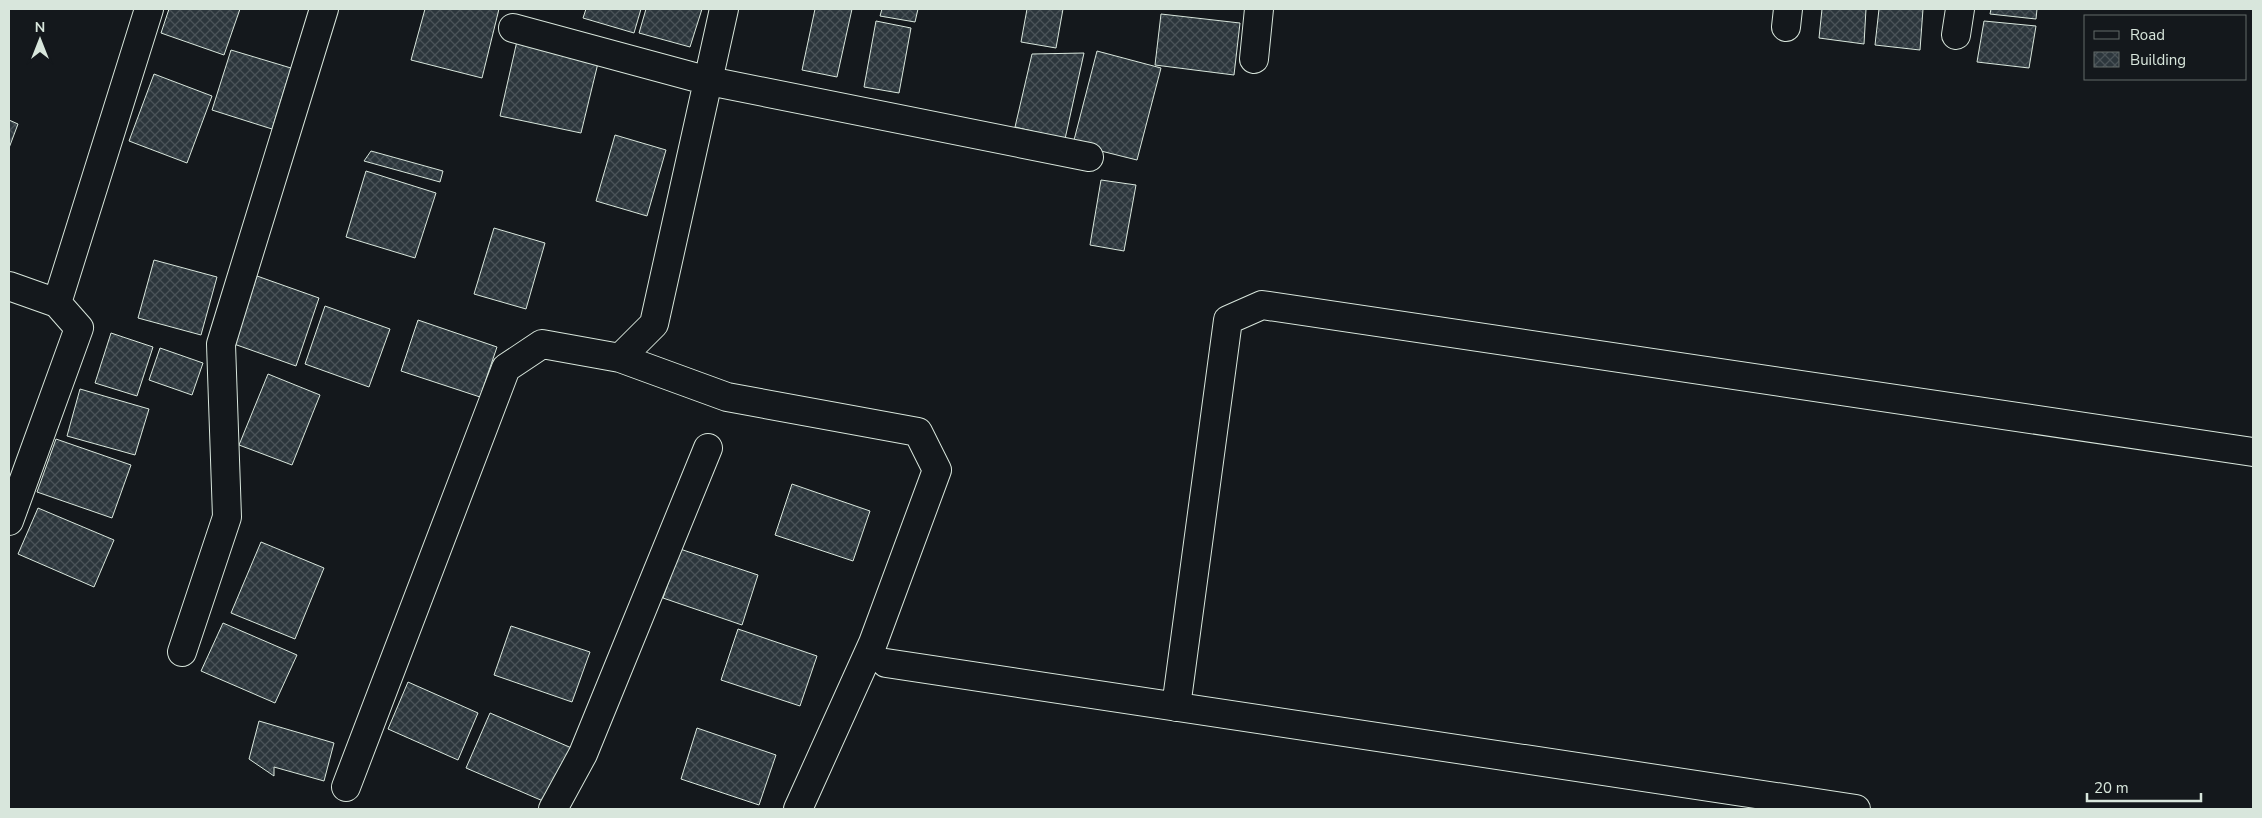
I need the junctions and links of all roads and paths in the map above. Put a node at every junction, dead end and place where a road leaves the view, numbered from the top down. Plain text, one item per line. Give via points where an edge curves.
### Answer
1 (149, 9) edge
2 (324, 9) edge
3 (724, 9) edge
4 (1259, 9) edge
5 (513, 28) dead end
6 (1254, 59) dead end
7 (709, 80) junction
8 (1089, 157) dead end
9 (9, 286) edge
10 (57, 303) junction
11 (620, 358) junction
12 (708, 448) dead end
13 (2253, 452) edge
14 (9, 521) edge
15 (182, 652) dead end
16 (886, 663) dead end
17 (1176, 707) junction
18 (346, 787) dead end
19 (552, 809) edge
20 (798, 809) edge
21 (1856, 809) edge

1 - 10 street
2 - 15 street via 221,344 227,517
3 - 7 street
4 - 6 street
5 - 7 street
7 - 8 street
7 - 11 street via 654,324
9 - 10 street
10 - 14 street via 79,328
11 - 18 street via 542,344 506,368
11 - 20 street via 727,397 918,432 937,470 873,643
12 - 19 street via 583,754
13 - 17 street via 1262,305 1228,320
16 - 17 street
17 - 21 street

